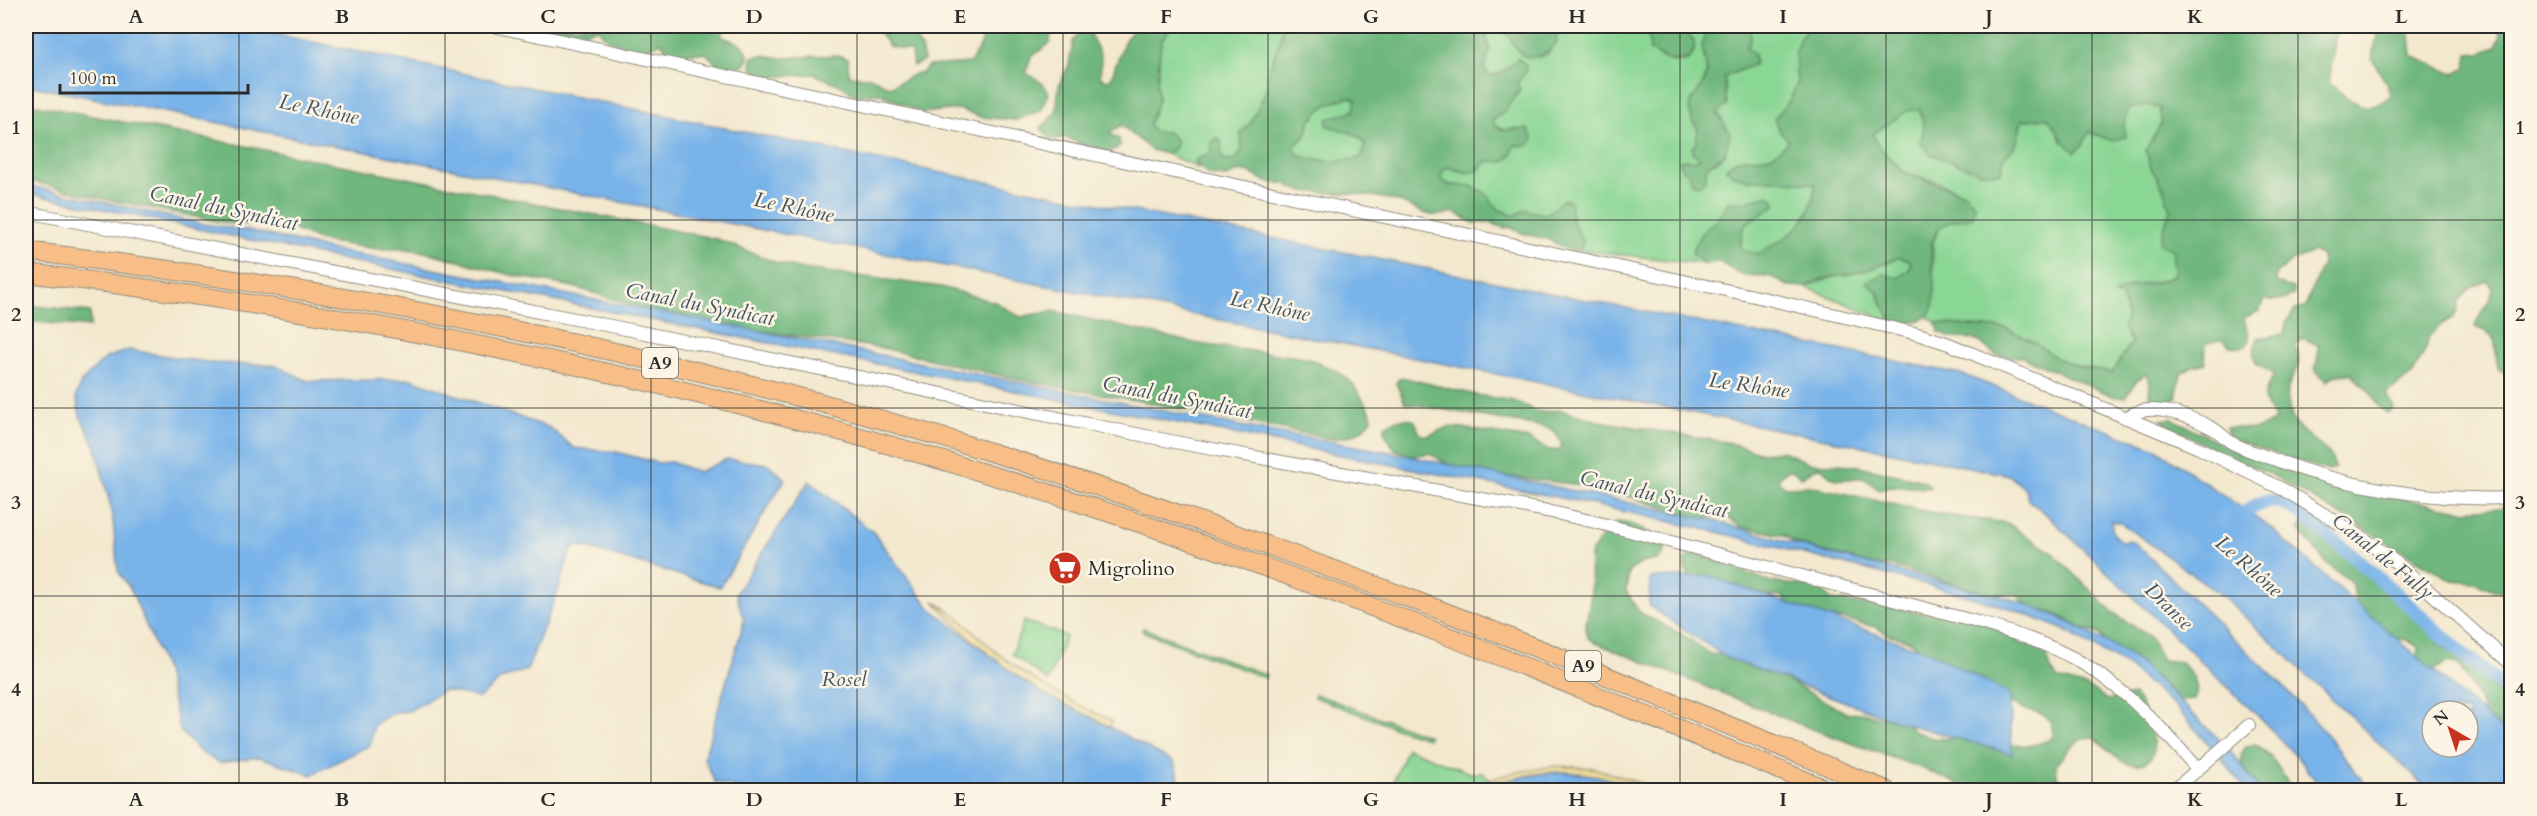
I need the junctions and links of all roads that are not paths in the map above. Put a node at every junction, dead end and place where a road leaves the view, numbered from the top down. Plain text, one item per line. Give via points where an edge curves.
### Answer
1 (493, 26) edge
2 (26, 212) edge
3 (26, 251) edge
4 (26, 273) edge
5 (2126, 418) junction
6 (2511, 498) edge
7 (2511, 665) edge
8 (2249, 725) dead end
9 (2201, 765) junction
10 (1828, 790) edge
11 (1886, 790) edge
12 (2174, 790) edge

1 - 5 street via 1918,334 2041,380
2 - 9 street via 1599,523 2029,638 2076,660 2123,694
3 - 11 highway, A9 via 296,289 539,336 733,381 996,453 1278,548 1430,605
4 - 10 highway, A9 via 230,301 438,338 617,376 871,441 1079,503 1279,572
5 - 6 street via 2135,410 2194,418 2234,444 2345,483 2466,500
5 - 7 street via 2284,490 2365,539
8 - 9 street
9 - 12 street

